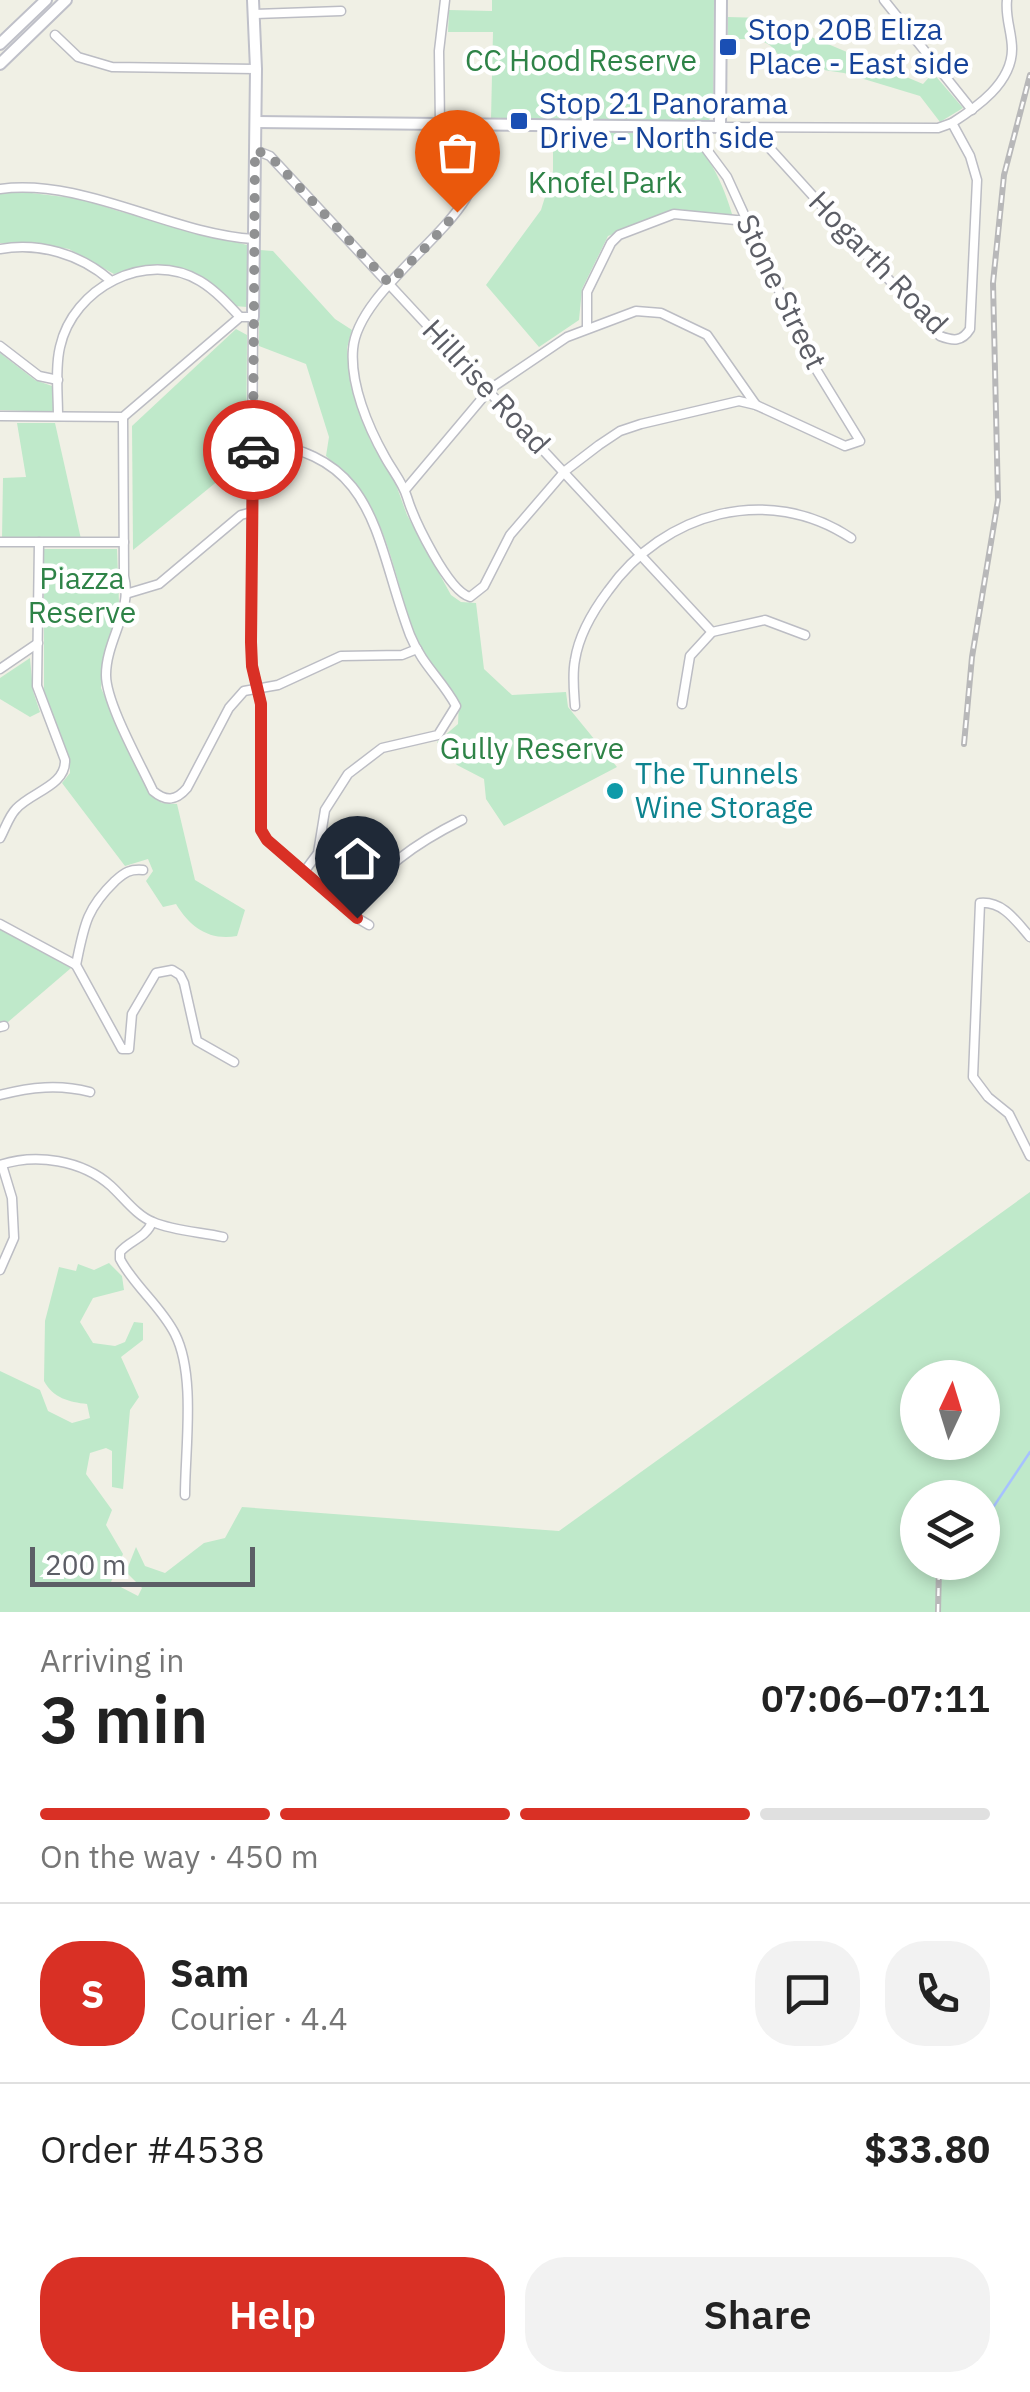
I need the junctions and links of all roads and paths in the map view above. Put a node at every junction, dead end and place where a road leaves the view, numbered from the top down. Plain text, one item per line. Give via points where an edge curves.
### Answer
1 (46, 0) edge
2 (66, 0) edge
3 (253, 0) edge
4 (445, 0) edge
5 (721, 0) edge
6 (884, 0) edge
7 (1007, 0) edge
8 (340, 12) dead end
9 (255, 14) junction
10 (55, 35) dead end
11 (0, 44) edge
12 (0, 64) edge
13 (256, 69) junction
14 (972, 110) junction
15 (256, 122) junction
16 (440, 124) junction
17 (952, 124) junction
18 (484, 125) junction
19 (700, 127) junction
20 (720, 127) junction
21 (762, 128) junction
22 (255, 150) junction
23 (0, 189) edge
24 (746, 221) junction
25 (254, 240) junction
26 (0, 248) edge
27 (110, 280) junction
28 (389, 283) junction
29 (240, 317) junction
30 (253, 317) junction
31 (587, 328) junction
32 (0, 346) edge
33 (58, 380) junction
34 (490, 390) junction
35 (756, 405) junction
36 (0, 416) edge
37 (58, 416) junction
38 (123, 417) junction
39 (253, 442) junction
40 (565, 471) junction
41 (406, 490) junction
42 (252, 512) junction
43 (852, 538) dead end
44 (0, 542) edge
45 (38, 542) junction
46 (124, 542) junction
47 (640, 553) junction
48 (128, 594) junction
49 (712, 632) junction
50 (805, 635) dead end
51 (38, 643) junction
52 (417, 649) junction
53 (0, 669) edge
54 (257, 686) junction
55 (682, 704) dead end
56 (575, 706) dead end
57 (462, 820) dead end
58 (0, 838) edge
59 (143, 870) dead end
60 (304, 872) junction
61 (347, 910) junction
62 (0, 924) edge
63 (370, 925) dead end
64 (1030, 937) edge
65 (76, 965) junction
66 (234, 1062) dead end
67 (90, 1092) dead end
68 (0, 1095) edge
69 (1030, 1156) edge
70 (1, 1165) edge
71 (152, 1222) junction
72 (223, 1237) dead end
73 (0, 1270) edge
74 (185, 1495) dead end

1 - 11 street
2 - 12 street
3 - 9 street
4 - 16 street
5 - 20 street
6 - 14 street
7 - 14 street via 1010,61
8 - 9 street
9 - 13 street
10 - 13 street via 78,57 112,67
13 - 15 street
14 - 17 street
15 - 16 street
15 - 22 street
16 - 18 street
17 - 21 street
17 - 21 street, Hogarth Road via 977,180 970,329 953,340 940,336 764,143
18 - 19 street
18 - 28 street via 466,198
19 - 20 street
19 - 24 street, Stone Street via 701,142 727,177
20 - 21 street
22 - 25 street
22 - 28 street, Hillrise Road via 270,156
23 - 25 street via 60,190
24 - 31 street via 674,214 619,235 586,292
24 - 35 street, Stone Street via 811,360 860,441 845,446
25 - 30 street
26 - 27 street via 68,255
27 - 29 street via 147,270 188,275
27 - 33 street via 71,321 59,349
28 - 34 street, Hillrise Road
28 - 41 street via 353,350 368,423
29 - 30 street
29 - 38 street
30 - 39 street
31 - 34 street
31 - 35 street via 636,311 682,320 706,334
32 - 33 street via 39,376
33 - 37 street
34 - 40 street, Hillrise Road
34 - 41 street
35 - 40 street via 739,401 620,431
36 - 37 street
37 - 38 street
38 - 46 street
39 - 42 street
39 - 52 street via 316,456 352,483 378,534
40 - 41 street via 510,535 484,586 470,597 454,587
40 - 47 street, Hillrise Road
42 - 48 street via 159,584
42 - 54 street
43 - 47 street via 802,514 750,508 695,522
44 - 45 street
45 - 46 street
45 - 51 street
46 - 48 street
47 - 49 street, Hillrise Road
47 - 56 street via 587,624 574,660
48 - 54 street via 107,688 153,791 170,800 180,796 229,708
49 - 50 street via 766,620
49 - 55 street via 690,656
51 - 53 street
51 - 58 street via 38,686 65,768 16,809
52 - 54 street via 341,656 278,685
52 - 60 street via 455,702 449,720 438,735 382,748 348,774 325,810 318,853
54 - 60 street via 261,830
57 - 61 street via 383,869
59 - 65 street via 124,872 95,900
60 - 61 street
61 - 63 street
62 - 65 street
64 - 69 street via 1002,908 980,903 974,1080 1010,1114
65 - 66 street via 122,1049 129,1049 139,1001 156,973 166,970 180,975 198,1041
67 - 68 street via 48,1086
70 - 71 street via 38,1159 81,1167
70 - 73 street via 12,1198 14,1238
71 - 72 street
71 - 74 street via 124,1246 120,1259 182,1349

